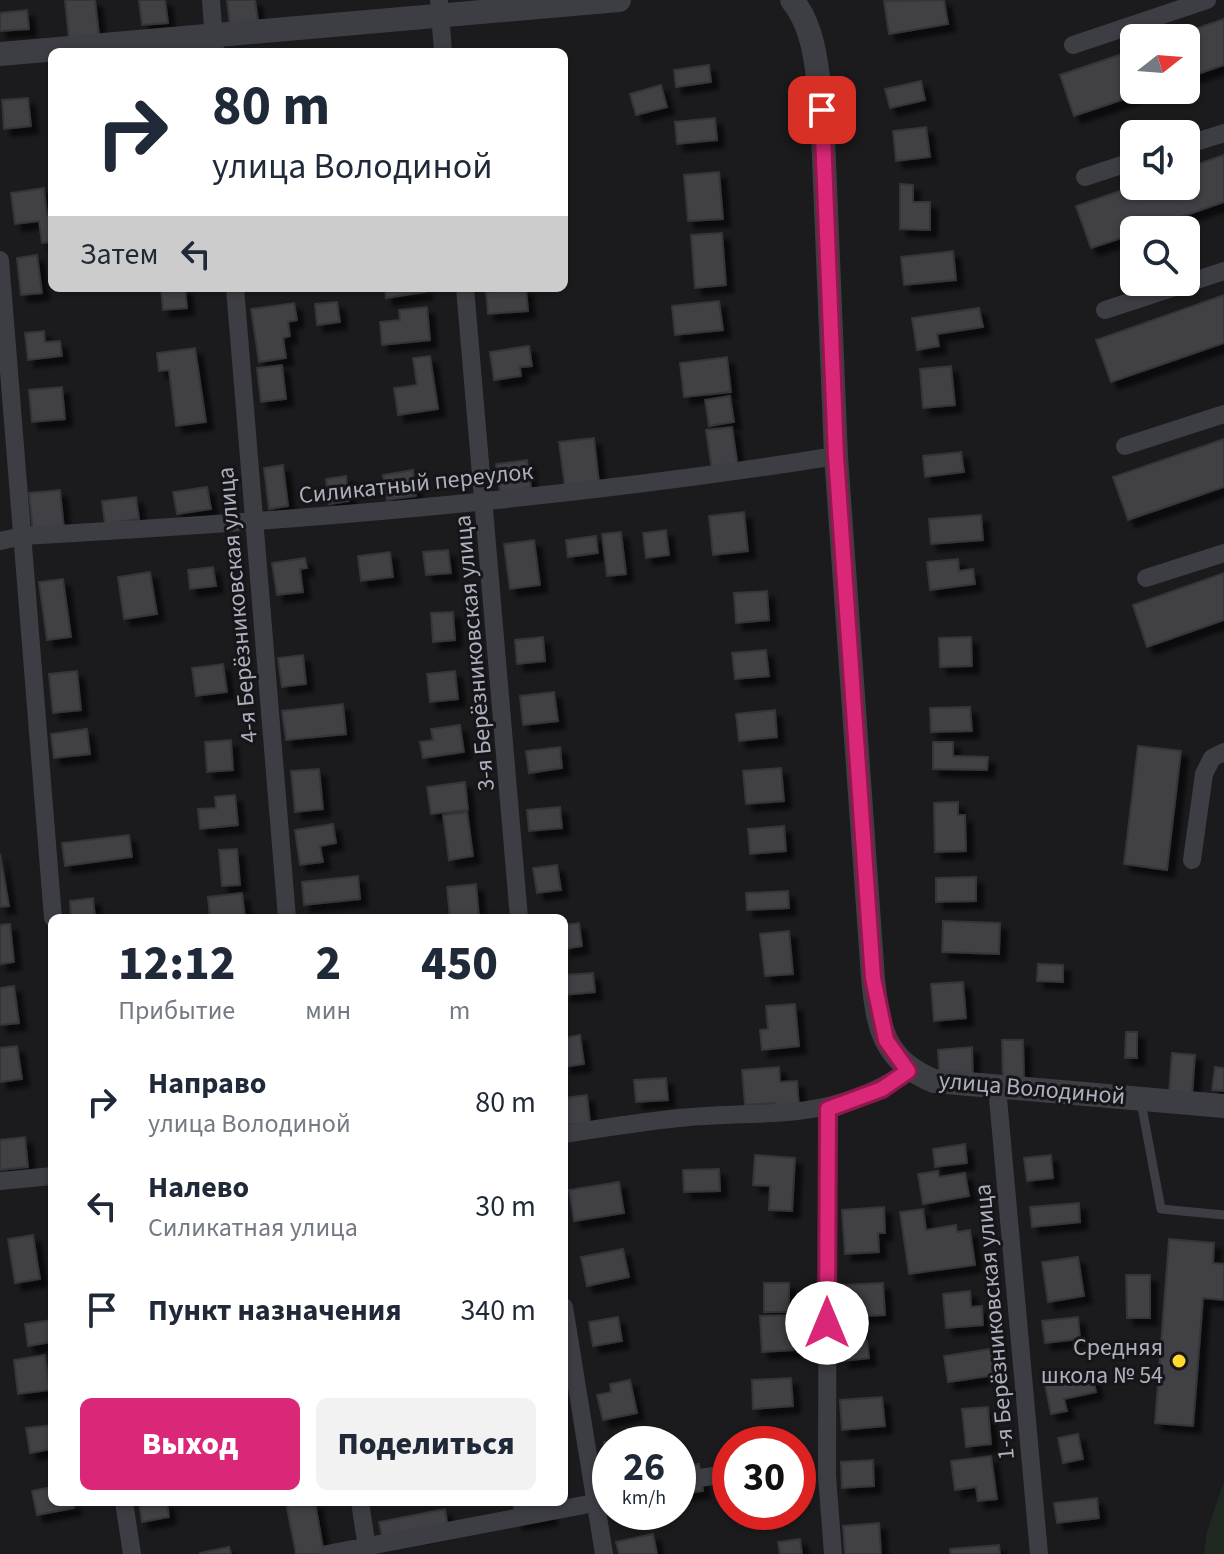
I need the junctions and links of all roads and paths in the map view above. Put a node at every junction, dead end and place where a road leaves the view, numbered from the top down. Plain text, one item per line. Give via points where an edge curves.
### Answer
1 (211, 0) edge
2 (619, 0) edge
3 (792, 0) edge
4 (1207, 0) edge
5 (581, 2) edge
6 (439, 8) edge
7 (215, 44) edge
8 (1073, 45) dead end
9 (129, 48) edge
10 (443, 48) edge
11 (48, 52) edge
12 (0, 54) edge
13 (1224, 133) edge
14 (1200, 141) edge
15 (1120, 166) edge
16 (1085, 177) dead end
17 (0, 260) edge
18 (1224, 271) edge
19 (235, 292) edge
20 (465, 292) edge
21 (1105, 310) dead end
22 (1224, 414) edge
23 (1125, 446) dead end
24 (836, 456) junction
25 (485, 501) junction
26 (254, 524) junction
27 (23, 536) junction
28 (0, 541) edge
29 (1224, 553) edge
30 (1146, 578) dead end
31 (1224, 752) edge
32 (1192, 860) dead end
33 (53, 914) edge
34 (287, 914) edge
35 (519, 914) edge
36 (908, 1071) junction
37 (997, 1087) junction
38 (1141, 1098) junction
39 (1224, 1106) edge
40 (828, 1109) junction
41 (568, 1133) edge
42 (48, 1176) edge
43 (0, 1181) edge
44 (1224, 1215) edge
45 (568, 1327) edge
46 (592, 1447) edge
47 (592, 1504) edge
48 (125, 1506) edge
49 (361, 1506) edge
50 (604, 1530) edge
51 (368, 1550) edge
52 (132, 1554) edge
53 (327, 1554) edge
54 (604, 1554) edge
55 (833, 1554) edge
56 (1039, 1554) edge

1 - 7 street
2 - 5 street
3 - 24 street via 815,54 822,110
4 - 8 street
5 - 6 street
6 - 7 street
6 - 10 street
7 - 9 street
11 - 12 street
13 - 14 street
15 - 16 street
17 - 27 street
18 - 21 street
19 - 26 street, 4-я Берёзниковская улица
20 - 25 street, 3-я Берёзниковская улица
22 - 23 street
24 - 25 street, Силикатный переулок
24 - 36 street via 876,1004 886,1040
25 - 26 street, Силикатный переулок
25 - 35 street, 3-я Берёзниковская улица
26 - 27 street, Силикатный переулок
26 - 34 street, 4-я Берёзниковская улица
27 - 28 street, Силикатный переулок
27 - 33 street
29 - 30 street
31 - 32 street via 1212,758 1204,774
36 - 37 street, улица Володиной via 934,1081
36 - 40 street, улица Володиной via 882,1089
37 - 38 street, улица Володиной
37 - 56 street, 1-я Берёзниковская улица
38 - 39 street, улица Володиной
38 - 44 lane via 1161,1209
40 - 41 street, улица Володиной via 680,1118
40 - 55 street via 827,1476
42 - 43 street
45 - 46 street
47 - 51 street
48 - 52 street
49 - 51 street
50 - 54 street
51 - 53 street

